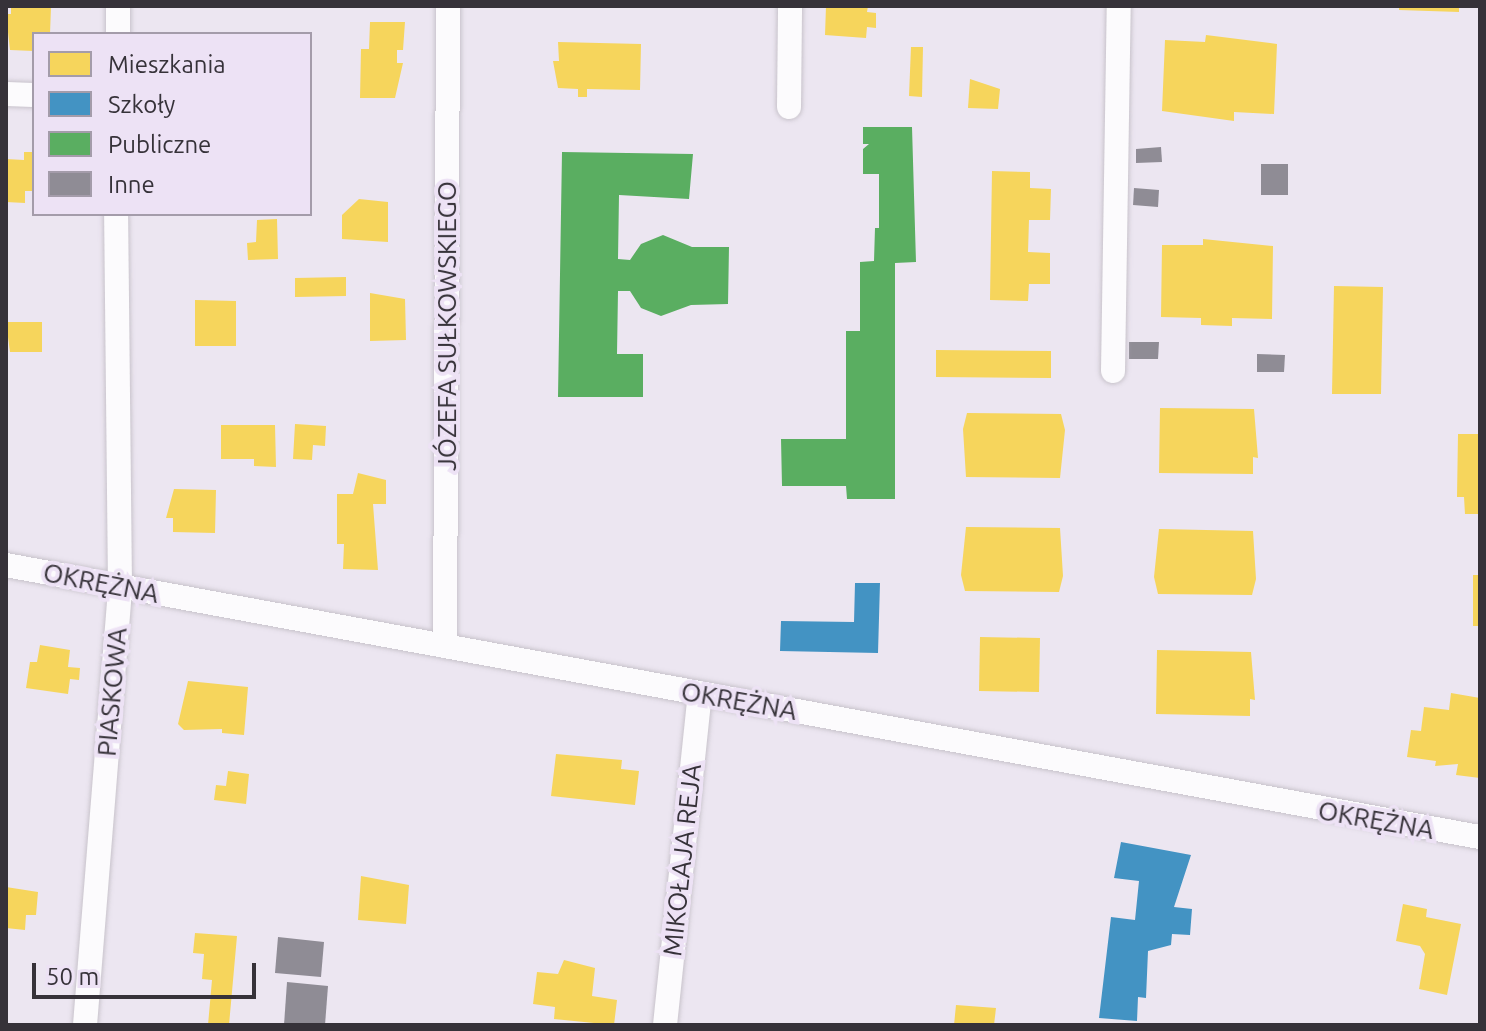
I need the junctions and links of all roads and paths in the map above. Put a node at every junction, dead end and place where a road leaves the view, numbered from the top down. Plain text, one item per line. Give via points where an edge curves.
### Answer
1 (118, 6) edge
2 (448, 6) edge
3 (790, 6) edge
4 (1119, 6) edge
5 (118, 32) edge
6 (6, 94) edge
7 (32, 95) edge
8 (789, 107) dead end
9 (116, 216) edge
10 (1113, 371) dead end
11 (6, 565) edge
12 (120, 586) junction
13 (445, 646) junction
14 (700, 694) junction
15 (1477, 838) edge
16 (85, 1025) edge
17 (665, 1025) edge

1 - 5 street
2 - 13 street, JÓZEFA SUŁKOWSKIEGO
3 - 8 street
4 - 10 street
6 - 7 street
9 - 12 street, PIASKOWA
11 - 12 street, OKRĘŻNA
12 - 13 street, OKRĘŻNA
12 - 16 street, PIASKOWA
13 - 14 street, OKRĘŻNA
14 - 15 street, OKRĘŻNA
14 - 17 street, MIKOŁAJA REJA

